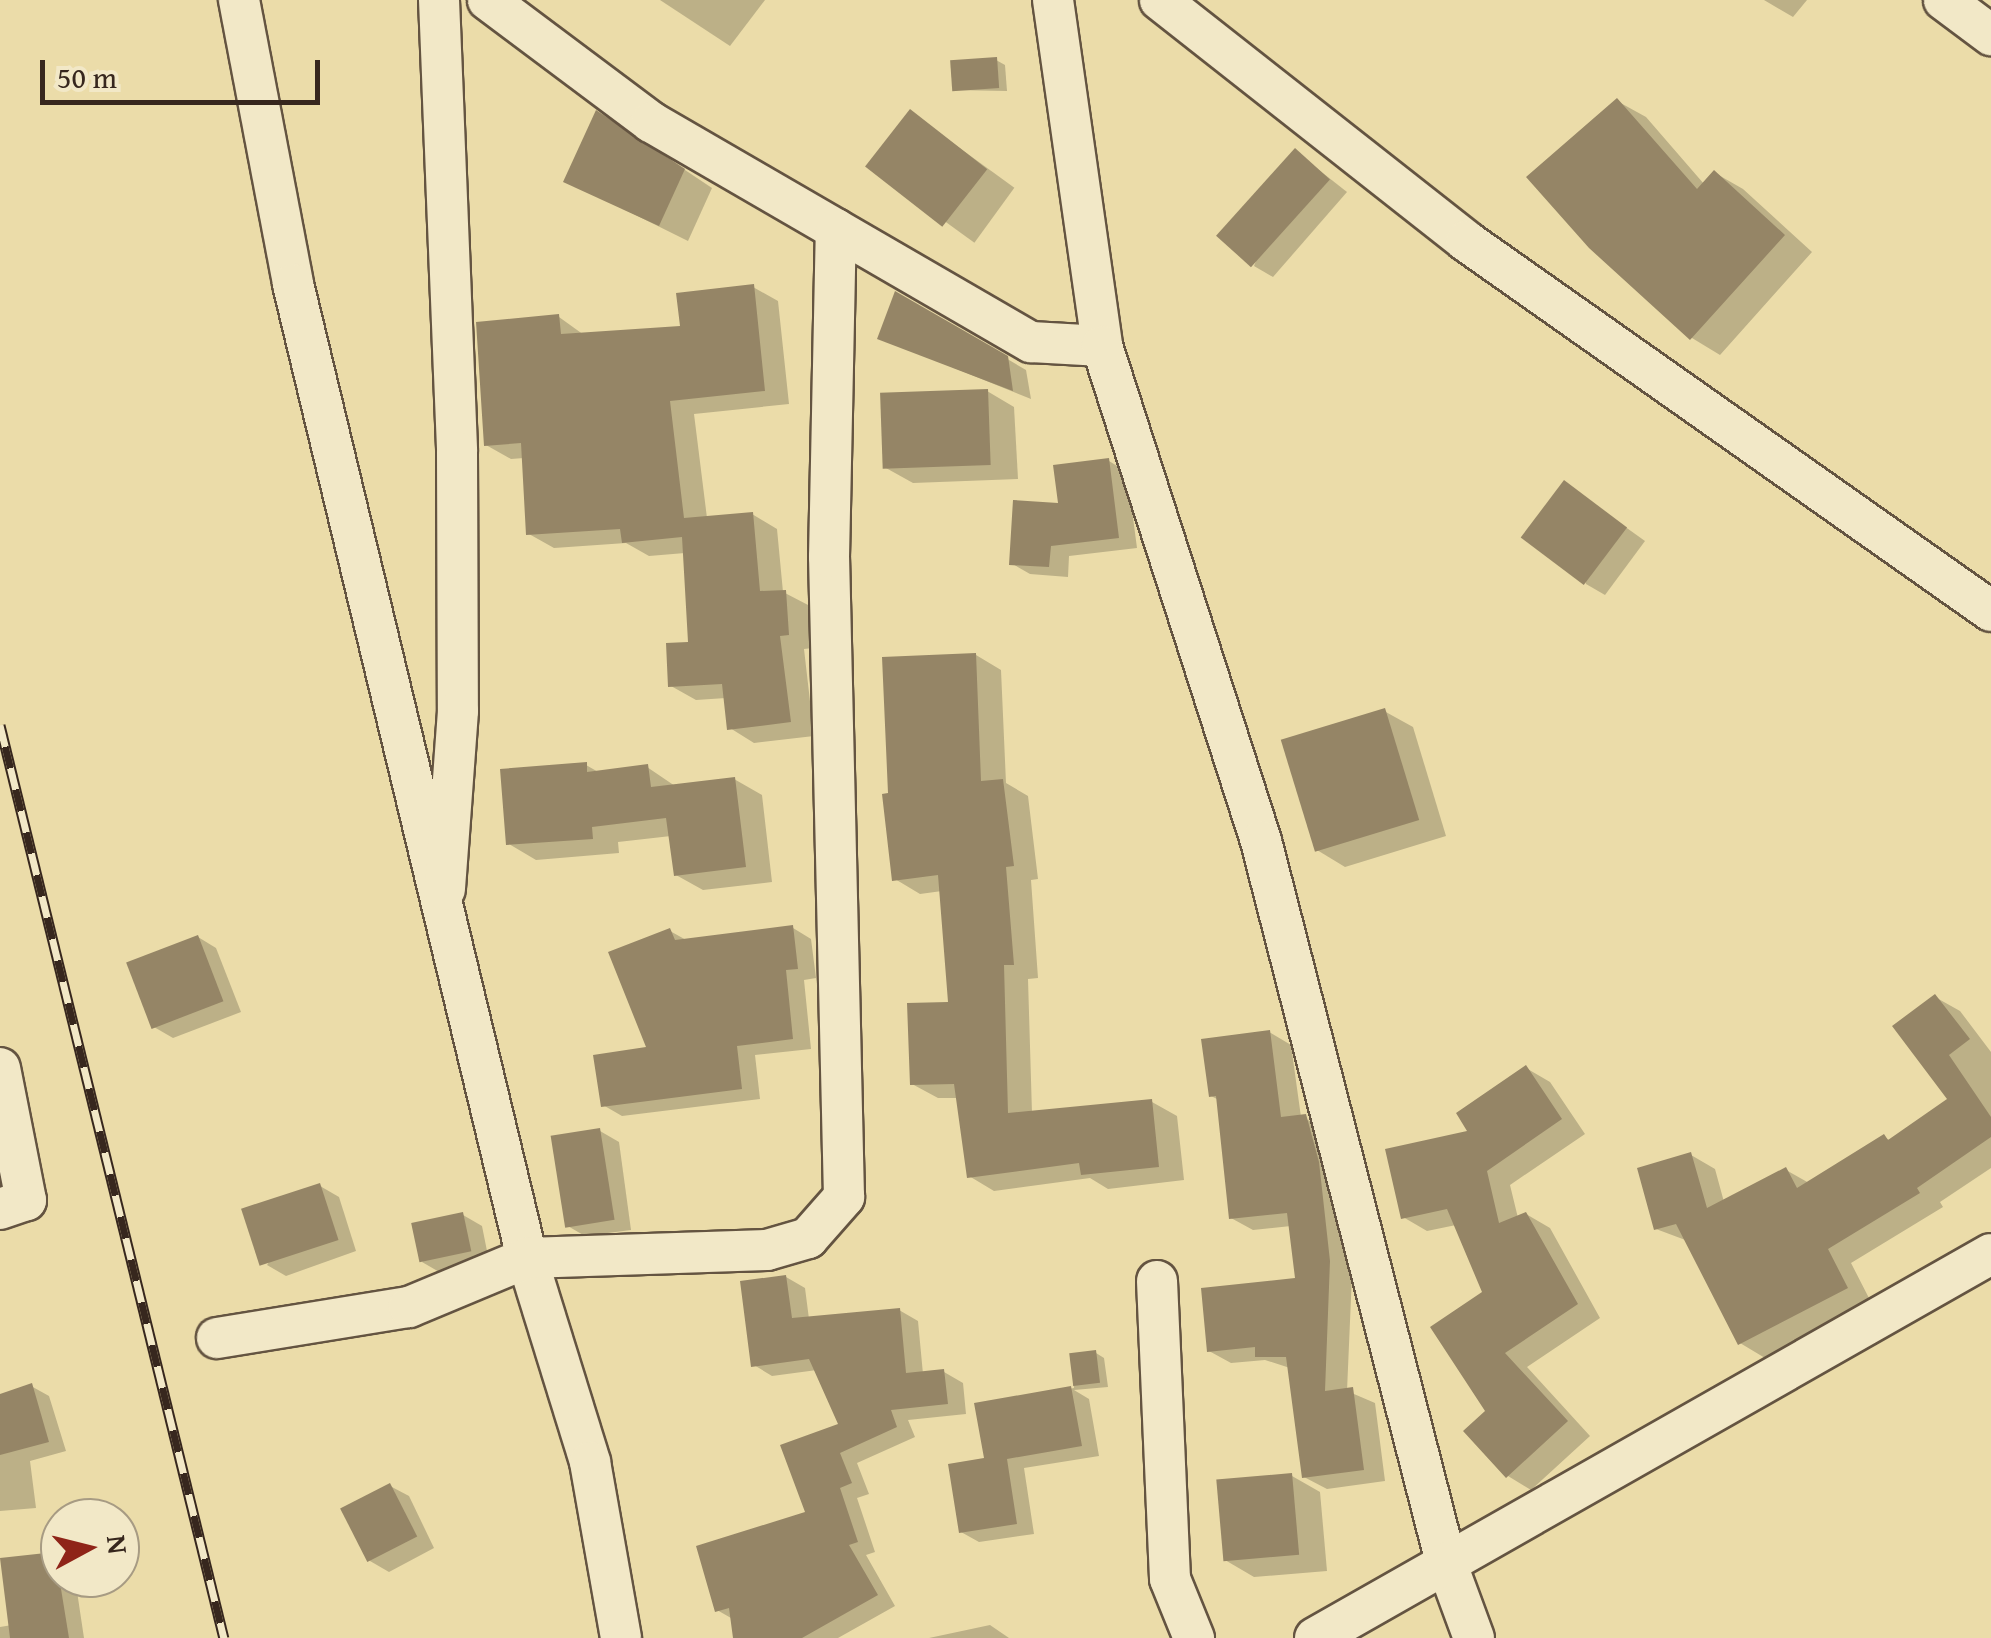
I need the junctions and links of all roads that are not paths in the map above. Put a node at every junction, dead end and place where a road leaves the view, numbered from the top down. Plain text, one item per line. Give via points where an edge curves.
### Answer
1 (239, 0) edge
2 (439, 0) edge
3 (488, 0) edge
4 (1053, 0) edge
5 (1160, 0) edge
6 (1944, 0) edge
7 (1991, 34) edge
8 (836, 228) junction
9 (1102, 346) junction
10 (1991, 611) edge
11 (442, 907) junction
12 (0, 1068) edge
13 (0, 1209) edge
14 (1991, 1254) edge
15 (527, 1258) junction
16 (1157, 1280) dead end
17 (217, 1338) dead end
18 (1446, 1562) junction
19 (620, 1638) edge
20 (1194, 1638) edge
21 (1315, 1638) edge
22 (1474, 1638) edge

1 - 11 street via 293,284
2 - 11 street via 457,452 458,710 454,828
3 - 8 street via 622,103
4 - 9 street
5 - 10 street via 1466,241
6 - 7 street
8 - 9 street via 1030,342
8 - 15 street via 829,557 844,1197 808,1238 767,1250
9 - 18 street via 1261,841
11 - 15 street
12 - 13 street via 26,1200
14 - 18 street
15 - 17 street via 409,1308
15 - 19 street via 590,1462
16 - 20 street via 1170,1580
18 - 21 street
18 - 22 street

